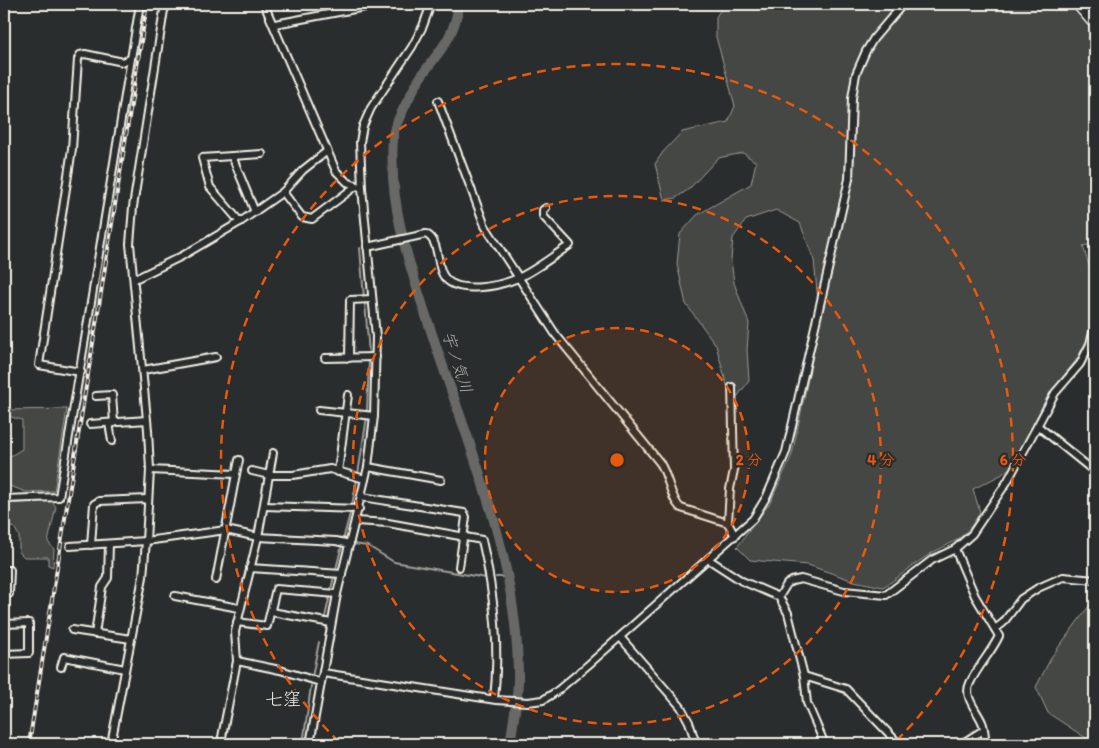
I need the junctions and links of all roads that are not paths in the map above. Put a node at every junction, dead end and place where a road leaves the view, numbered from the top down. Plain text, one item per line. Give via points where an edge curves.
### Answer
1 (140, 4) edge
2 (169, 4) edge
3 (264, 4) edge
4 (381, 4) edge
5 (431, 4) edge
6 (903, 4) edge
7 (1076, 4) edge
8 (365, 5) edge
9 (275, 24) junction
10 (1095, 26) edge
11 (130, 59) junction
12 (438, 101) dead end
13 (326, 152) junction
14 (262, 154) dead end
15 (232, 156) junction
16 (359, 187) junction
17 (283, 192) junction
18 (546, 208) dead end
19 (255, 212) junction
20 (240, 222) junction
21 (367, 247) junction
22 (518, 278) junction
23 (135, 280) junction
24 (372, 299) junction
25 (1095, 311) edge
26 (216, 357) dead end
27 (376, 357) junction
28 (325, 358) dead end
29 (349, 358) junction
30 (143, 370) junction
31 (81, 372) junction
32 (732, 387) dead end
33 (348, 395) dead end
34 (96, 396) dead end
35 (319, 410) dead end
36 (346, 413) junction
37 (374, 416) junction
38 (147, 420) junction
39 (112, 423) junction
40 (90, 424) dead end
41 (1038, 426) junction
42 (112, 442) dead end
43 (273, 453) dead end
44 (239, 460) dead end
45 (368, 467) junction
46 (150, 470) junction
47 (252, 471) dead end
48 (338, 472) junction
49 (1095, 472) edge
50 (236, 474) junction
51 (269, 475) junction
52 (365, 479) junction
53 (441, 480) dead end
54 (362, 497) junction
55 (4, 499) edge
56 (148, 499) junction
57 (264, 506) junction
58 (358, 509) junction
59 (356, 521) junction
60 (728, 523) junction
61 (226, 530) junction
62 (258, 536) junction
63 (464, 536) junction
64 (735, 536) junction
65 (146, 541) junction
66 (110, 544) junction
67 (350, 544) junction
68 (91, 545) junction
69 (70, 546) dead end
70 (955, 549) junction
71 (708, 559) junction
72 (459, 567) dead end
73 (250, 568) junction
74 (4, 570) edge
75 (342, 574) junction
76 (216, 580) dead end
77 (1095, 580) edge
78 (4, 594) edge
79 (337, 594) junction
80 (175, 596) dead end
81 (779, 597) junction
82 (239, 608) junction
83 (272, 612) junction
84 (237, 622) junction
85 (331, 623) junction
86 (4, 624) edge
87 (995, 629) junction
88 (72, 630) dead end
89 (95, 634) junction
90 (620, 637) junction
91 (131, 639) junction
92 (4, 654) edge
93 (237, 661) junction
94 (61, 666) dead end
95 (125, 669) junction
96 (323, 673) junction
97 (804, 676) junction
98 (320, 682) junction
99 (495, 700) junction
100 (982, 731) junction
101 (823, 740) dead end
102 (111, 744) edge
103 (224, 744) edge
104 (310, 744) edge
105 (696, 744) edge
106 (898, 744) edge
107 (961, 744) edge
108 (987, 744) edge

1 - 11 street
2 - 23 street via 164,10 133,207 130,244
3 - 9 street
4 - 8 street
5 - 16 street via 412,47 382,88 363,126
6 - 64 street via 870,45 856,74 849,179 786,452 767,496 753,519
7 - 10 main road
8 - 9 street
9 - 13 street
11 - 31 street
11 - 31 street via 122,62 84,54 78,60 72,149 39,364
12 - 22 street via 485,226
13 - 16 street via 342,178
13 - 17 street
14 - 15 street
15 - 19 street
15 - 20 street via 202,158 210,187
16 - 17 street via 312,218 302,217
16 - 21 street
17 - 19 street
18 - 22 street via 543,216 570,245
19 - 20 street
20 - 23 street
21 - 22 street via 426,234 432,238 442,274 450,282 475,288
21 - 24 street
22 - 60 street via 556,335 660,463 680,508
23 - 30 street
24 - 27 street
24 - 29 street via 350,300
25 - 41 street via 1090,344 1080,364 1055,393
26 - 30 street
27 - 29 street
27 - 37 street
28 - 29 street
30 - 38 street
31 - 55 street via 59,497
32 - 60 street via 734,470
33 - 36 street
34 - 39 street via 112,395
35 - 36 street
36 - 37 street
36 - 48 street
37 - 45 street
38 - 39 street
38 - 46 street
39 - 40 street
39 - 42 street
41 - 49 street
41 - 70 street via 1007,482 972,534
43 - 51 street
44 - 50 street
45 - 52 street
45 - 53 street
46 - 50 street
46 - 56 street
47 - 51 street
48 - 51 street via 330,469
48 - 52 street
50 - 61 street
51 - 57 street
52 - 54 street
54 - 58 street
54 - 63 street via 464,513
56 - 65 street
56 - 68 street via 94,504
57 - 58 street
57 - 62 street
58 - 59 street
59 - 63 street
59 - 67 street
60 - 64 street
61 - 62 street
61 - 65 street
61 - 76 street
62 - 67 street
62 - 73 street
63 - 72 street
63 - 99 street via 482,540 490,576 496,652
64 - 71 street
65 - 66 street
65 - 91 street
66 - 68 street
66 - 89 street via 108,578 102,587
67 - 75 street
68 - 69 street
70 - 81 street via 932,560 886,595 844,591 801,579 787,584
70 - 87 street via 975,596
71 - 81 street via 742,581
71 - 90 street
73 - 75 street
73 - 82 street
74 - 78 street via 10,570 9,594
75 - 79 street
77 - 87 street via 1063,577 1038,588 1021,600
79 - 83 street via 276,589
79 - 85 street
80 - 82 street
81 - 97 street via 788,613
82 - 84 street
83 - 84 street via 267,626
83 - 85 street
84 - 93 street
85 - 96 street
86 - 92 street via 30,623 29,654
87 - 100 street via 999,636 991,654 969,684 969,699 984,724
88 - 89 street
89 - 91 street
90 - 99 street via 558,691 543,700
90 - 105 street via 681,707
91 - 95 street
93 - 98 street
93 - 103 street via 220,742
94 - 95 street via 64,657
95 - 102 street
96 - 98 street
96 - 99 street
97 - 101 street via 807,703
97 - 106 street via 846,689
98 - 104 street
100 - 107 street
100 - 108 street

